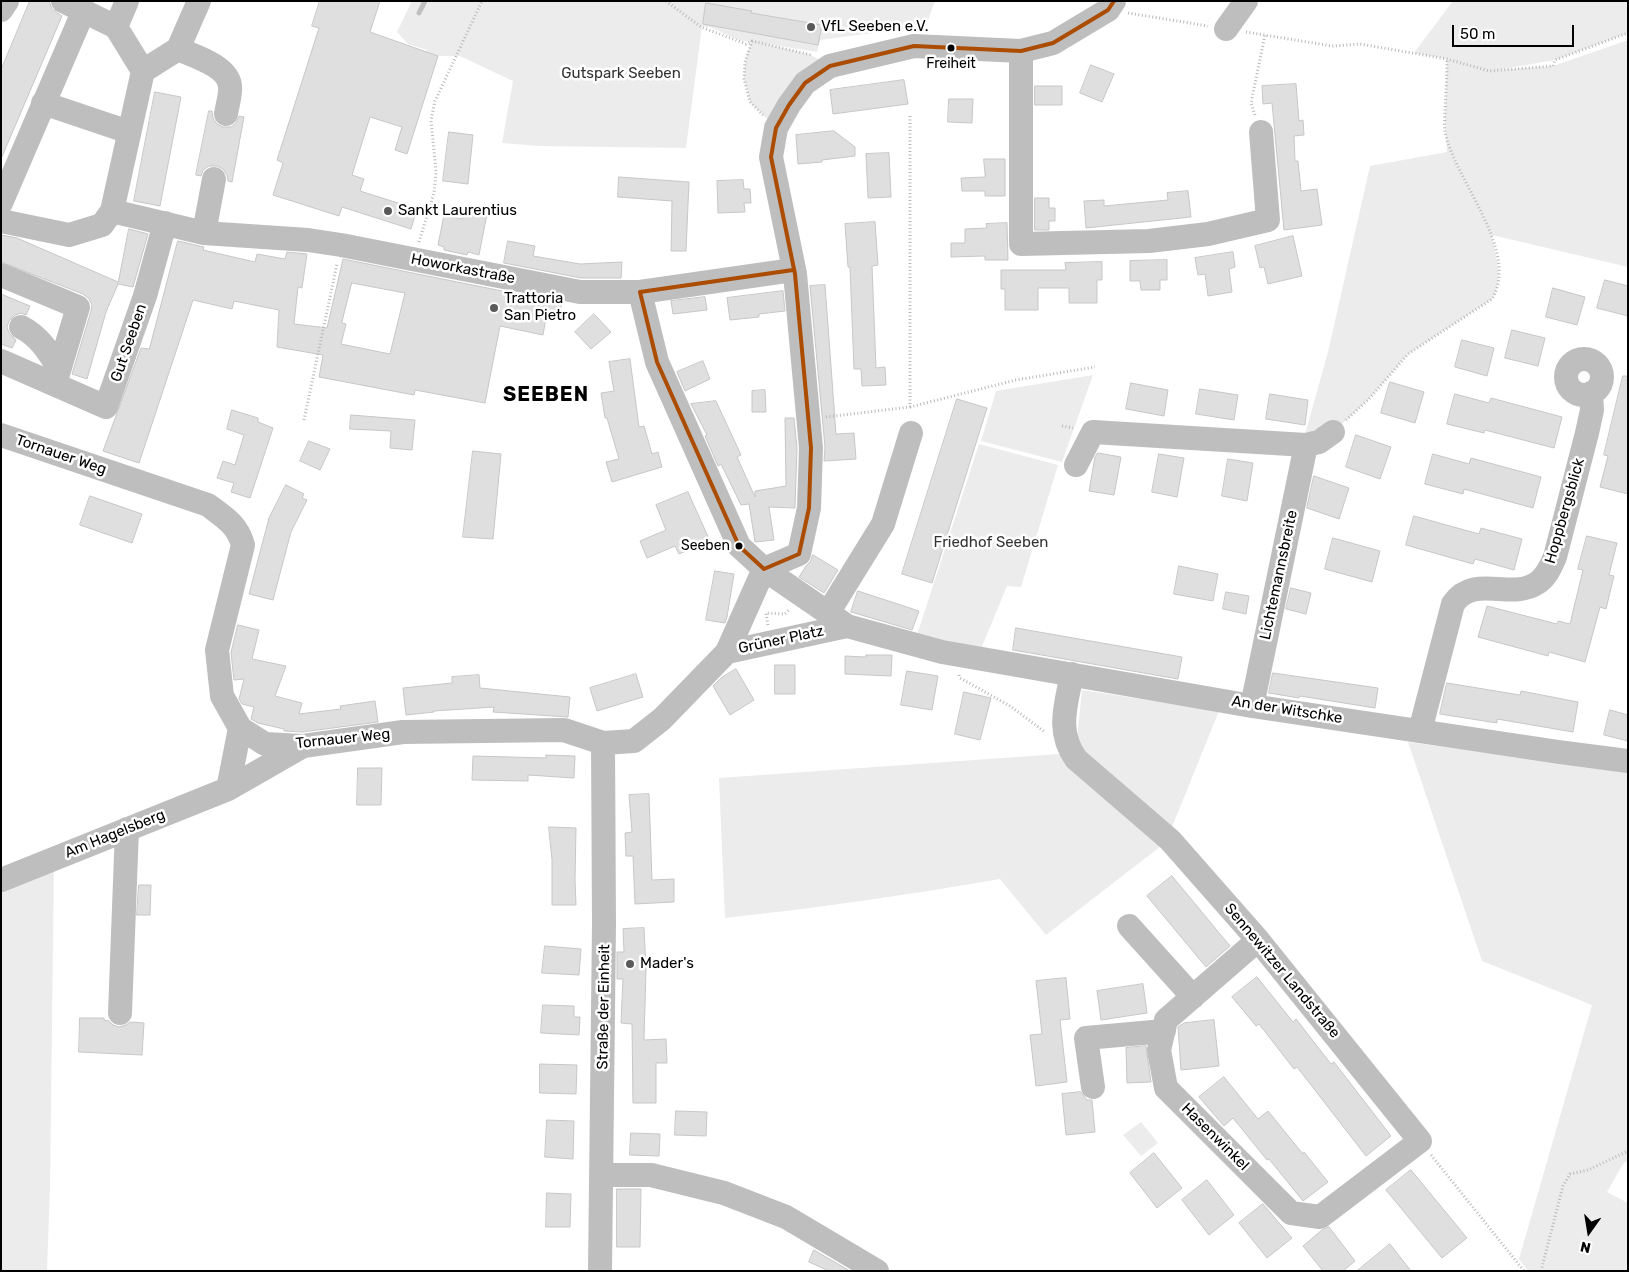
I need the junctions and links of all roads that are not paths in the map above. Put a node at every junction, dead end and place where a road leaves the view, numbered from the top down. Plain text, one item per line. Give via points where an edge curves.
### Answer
1 (127, 1) edge
2 (1246, 1) edge
3 (200, 3) edge
4 (74, 6) edge
5 (1111, 6) edge
6 (116, 27) junction
7 (1226, 29) road end
8 (178, 49) junction
9 (1021, 51) junction
10 (143, 71) junction
11 (44, 103) junction
12 (226, 114) dead end
13 (129, 132) junction
14 (1261, 132) road end
15 (214, 179) dead end
16 (1, 203) edge
17 (112, 211) junction
18 (1, 221) edge
19 (165, 223) junction
20 (212, 234) junction
21 (794, 272) junction
22 (1, 275) edge
23 (640, 292) junction
24 (21, 327) dead end
25 (1, 360) edge
26 (57, 376) junction
27 (1591, 393) dead end
28 (911, 432) dead end
29 (1333, 432) road end
30 (1, 435) edge
31 (1306, 445) junction
32 (1076, 464) dead end
33 (764, 569) junction
34 (838, 620) junction
35 (727, 652) junction
36 (947, 652) joint
37 (1072, 674) junction
38 (1252, 706) junction
39 (240, 728) junction
40 (1420, 731) junction
41 (603, 743) junction
42 (303, 746) junction
43 (1628, 761) edge
44 (228, 789) junction
45 (127, 829) junction
46 (1, 880) edge
47 (1129, 926) dead end
48 (1258, 940) junction
49 (1192, 997) junction
50 (120, 1013) dead end
51 (1164, 1031) junction
52 (1093, 1087) dead end
53 (1420, 1140) joint
54 (602, 1175) junction
55 (600, 1271) edge
56 (877, 1271) edge

1 - 6 street
2 - 7 street
3 - 8 street
4 - 6 street
4 - 11 street
5 - 9 street via 1053,43
6 - 10 street
8 - 10 street
8 - 12 street via 224,72 230,86
9 - 14 street via 1021,244 1149,241 1208,234 1268,220
9 - 21 street via 914,46 830,66 805,83 776,128 771,157
10 - 13 street
11 - 13 street
11 - 16 street
13 - 17 street
15 - 20 street
17 - 18 street via 102,225 69,236
17 - 19 street
19 - 20 street
19 - 26 street, Gut Seeben via 145,296 106,407
20 - 23 street, Howorkastraße via 341,245 580,292
21 - 23 street, Howorkastraße
21 - 33 street via 811,448 809,508 799,554
22 - 26 street via 78,307
23 - 33 street via 657,362 738,546
24 - 26 street via 32,332 46,348
25 - 26 street, Gut Seeben
27 - 40 street, Hoppbergsblick via 1592,410 1587,433 1550,567 1538,583 1528,587 1472,589 1453,604
28 - 34 street via 883,524
29 - 31 street via 1319,442
30 - 39 street, Tornauer Weg via 208,505 234,525 243,545 217,650 222,696
31 - 32 street via 1093,432
31 - 38 street, Lichtemannsbreite
33 - 34 street, Grüner Platz
33 - 35 street, Grüner Platz
34 - 35 street, Grüner Platz via 772,642
34 - 36 street, Grüner Platz
35 - 41 street, Tornauer Weg via 662,719 634,741
36 - 37 street, An der Witschke
37 - 38 street, An der Witschke
37 - 48 street, Sennewitzer Landstraße via 1063,730 1076,759 1170,840
38 - 40 street, An der Witschke
39 - 42 street, Tornauer Weg via 265,744
39 - 44 street
40 - 43 street, An der Witschke
41 - 42 street, Tornauer Weg via 564,730 403,732
41 - 54 street, Straße der Einheit
42 - 44 street, Am Hagelsberg
44 - 45 street, Am Hagelsberg
45 - 46 street, Am Hagelsberg
45 - 50 street
47 - 49 street
48 - 49 street, Hasenwinkel
48 - 53 street, Sennewitzer Landstraße
49 - 51 street, Hasenwinkel via 1166,1020
51 - 52 street via 1086,1038
51 - 53 street, Hasenwinkel via 1159,1050 1166,1088 1291,1213 1320,1217
54 - 55 street, Straße der Einheit
54 - 56 street via 651,1175 724,1193 786,1217

